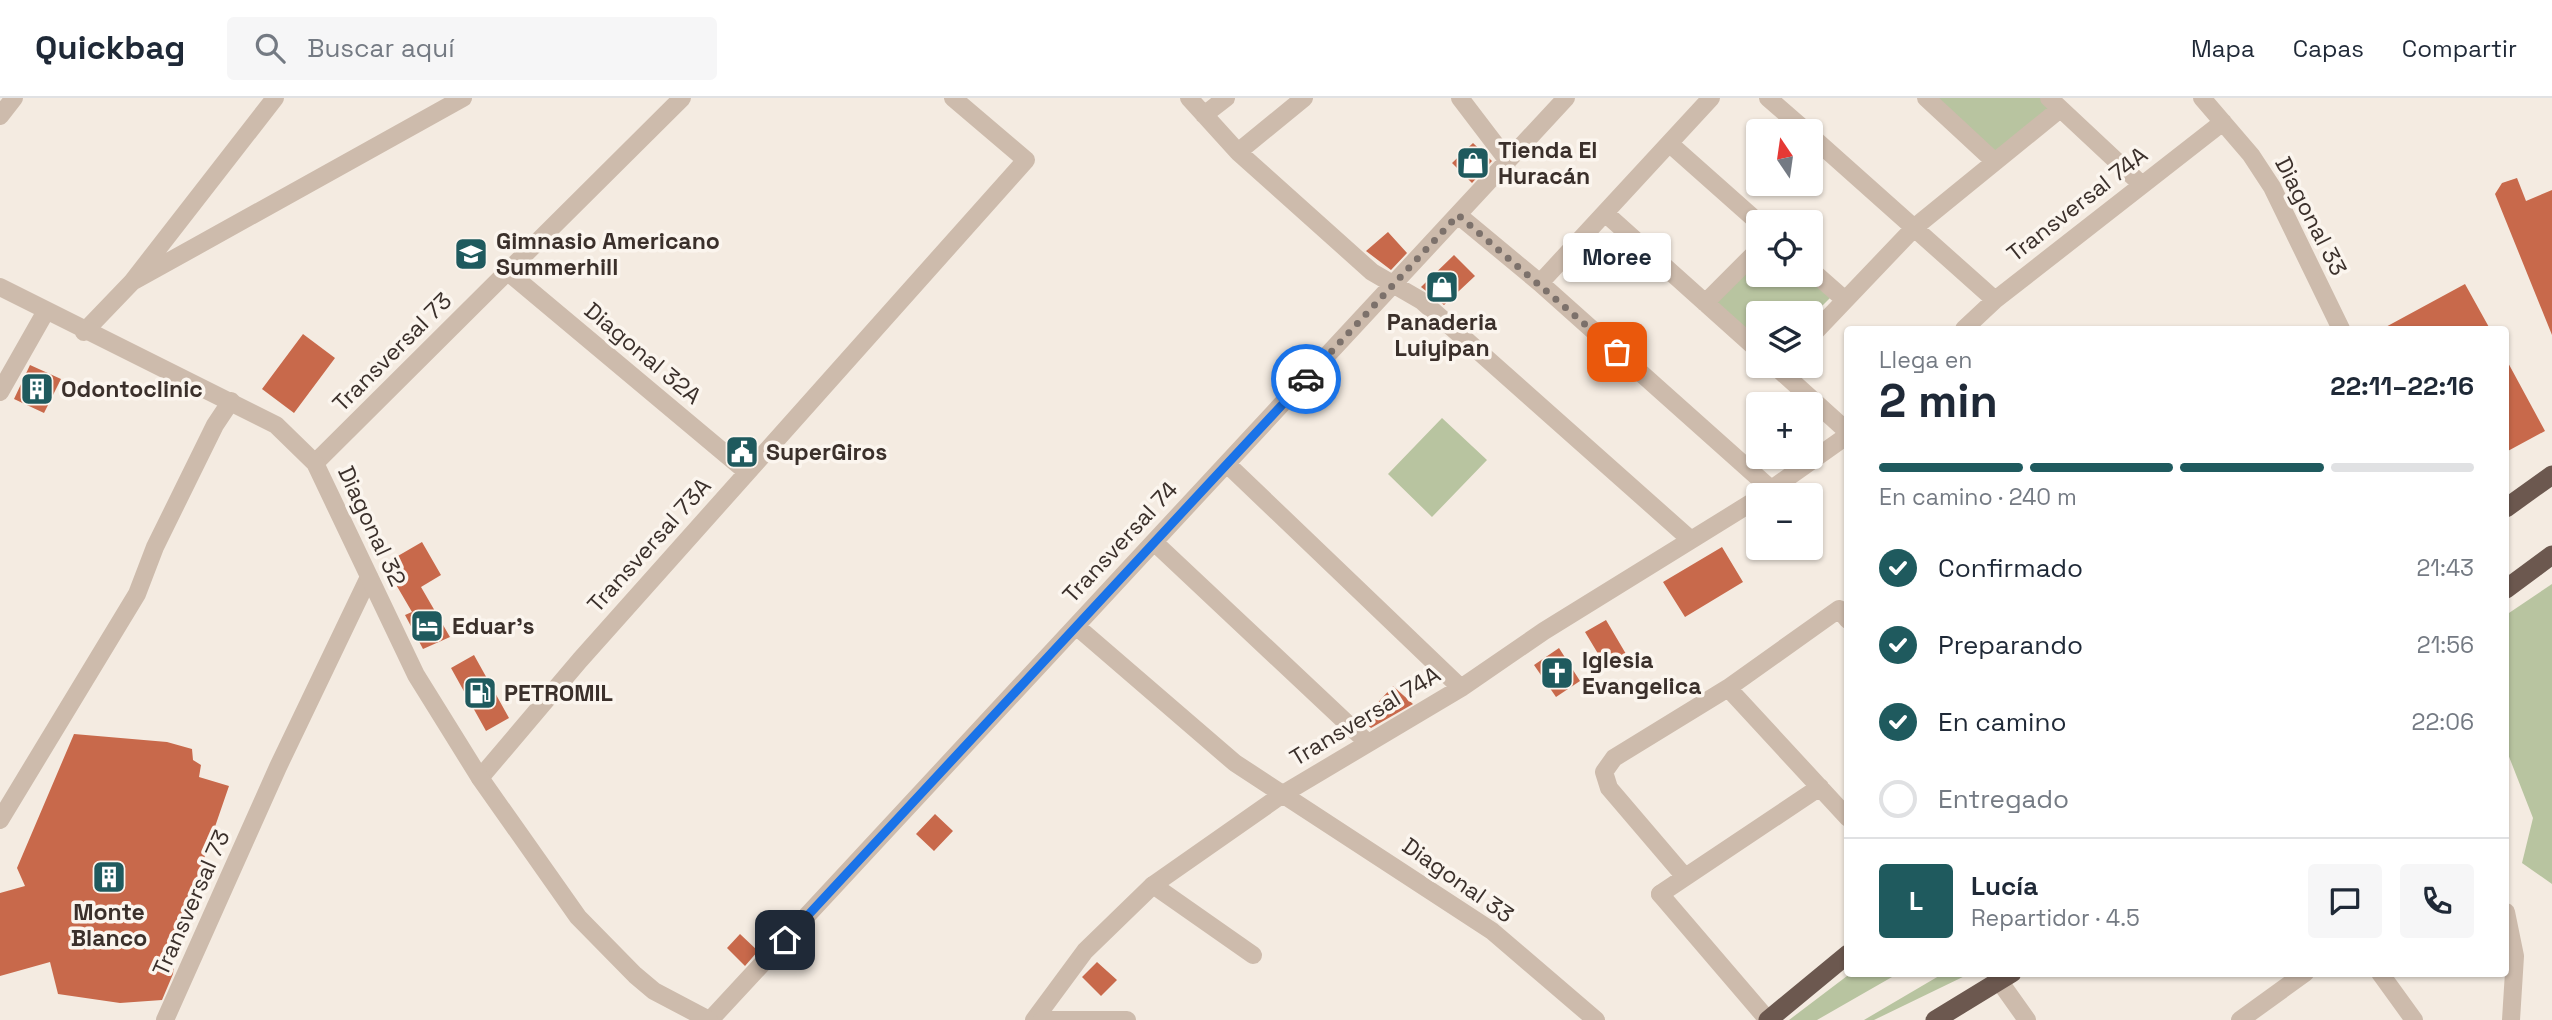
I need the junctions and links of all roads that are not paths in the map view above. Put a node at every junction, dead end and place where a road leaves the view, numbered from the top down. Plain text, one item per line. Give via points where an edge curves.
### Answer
1 (14, 98) edge
2 (275, 98) edge
3 (463, 98) edge
4 (682, 98) edge
5 (953, 98) edge
6 (1189, 98) edge
7 (1226, 98) edge
8 (1304, 98) edge
9 (1460, 98) edge
10 (1566, 98) edge
11 (1711, 98) edge
12 (1768, 98) edge
13 (1926, 98) edge
14 (2202, 98) edge
15 (2054, 103) edge
16 (1204, 115) junction
17 (0, 116) edge
18 (1792, 119) edge
19 (2223, 122) junction
20 (1670, 144) junction
21 (1824, 147) edge
22 (1238, 152) junction
23 (1508, 160) junction
24 (1994, 161) junction
25 (2141, 184) junction
26 (1746, 211) edge
27 (1605, 213) junction
28 (1458, 215) junction
29 (1915, 227) junction
30 (1746, 262) edge
31 (508, 272) junction
32 (1823, 281) edge
33 (132, 282) junction
34 (1540, 283) junction
35 (1393, 285) junction
36 (0, 287) edge
37 (1845, 300) junction
38 (1995, 300) junction
39 (1705, 303) junction
40 (46, 311) junction
41 (1823, 323) edge
42 (1967, 326) edge
43 (2340, 326) edge
44 (84, 332) junction
45 (1746, 339) edge
46 (1790, 378) edge
47 (0, 392) edge
48 (231, 401) junction
49 (1844, 429) edge
50 (1844, 436) edge
51 (315, 463) junction
52 (1227, 464) junction
53 (747, 472) junction
54 (2552, 475) edge
55 (1753, 483) edge
56 (1780, 483) edge
57 (1746, 506) edge
58 (2509, 507) edge
59 (1690, 540) junction
60 (1154, 542) junction
61 (2552, 555) edge
62 (369, 578) junction
63 (2509, 587) edge
64 (1844, 615) edge
65 (1076, 626) junction
66 (1461, 688) junction
67 (1728, 688) junction
68 (1368, 743) junction
69 (480, 778) junction
70 (1819, 787) junction
71 (1283, 794) junction
72 (1844, 814) edge
73 (0, 820) edge
74 (1685, 877) junction
75 (1153, 885) junction
76 (2509, 927) edge
77 (1253, 955) dead end
78 (1844, 957) edge
79 (2299, 977) edge
80 (2383, 977) edge
81 (2006, 978) edge
82 (165, 1020) edge
83 (710, 1020) edge
84 (1034, 1020) edge
85 (1042, 1020) edge
86 (1128, 1020) edge
87 (1596, 1020) edge
88 (1768, 1020) edge
89 (1935, 1020) edge
90 (1954, 1020) edge
91 (2027, 1020) edge
92 (2240, 1020) edge
93 (2414, 1020) edge
94 (2511, 1020) edge

1 - 17 street
2 - 33 street
3 - 33 street
4 - 31 street, Transversal 73
5 - 53 street, Transversal 73A via 1026,160
6 - 16 street
7 - 16 street
8 - 22 street
9 - 23 street
10 - 23 street, Transversal 74
11 - 20 street
12 - 18 street
13 - 24 street
14 - 19 street, Diagonal 33
15 - 24 street
15 - 25 street
16 - 22 street
19 - 25 street, Transversal 74A
19 - 43 street, Diagonal 33 via 2272,187
20 - 26 street
20 - 27 street
21 - 29 street
22 - 35 street via 1371,272
23 - 28 street, Transversal 74
24 - 29 street
25 - 38 street, Transversal 74A
27 - 34 street
27 - 39 street
28 - 34 street
28 - 35 street, Transversal 74
29 - 37 street
29 - 38 street
30 - 39 street
31 - 51 street, Transversal 73
31 - 53 street, Diagonal 32A
32 - 37 street
33 - 44 street
34 - 55 street
35 - 52 street, Transversal 74
35 - 59 street via 1422,302
36 - 40 street, Diagonal 32
37 - 41 street
38 - 42 street, Transversal 74A
39 - 45 street
40 - 44 street, Diagonal 32
40 - 47 street
44 - 48 street, Diagonal 32
46 - 49 street
48 - 51 street, Diagonal 32 via 276,425
48 - 73 street via 161,534 136,594
50 - 56 street, Transversal 74A
51 - 62 street, Diagonal 32
52 - 60 street, Transversal 74
52 - 66 street
53 - 69 street, Transversal 73A
54 - 58 highway
57 - 59 street, Transversal 74A
59 - 66 street, Transversal 74A
60 - 65 street, Transversal 74
60 - 68 street
61 - 63 highway
62 - 69 street, Diagonal 32 via 416,675
62 - 82 street, Transversal 73 via 278,766
64 - 67 street
65 - 71 street, Diagonal 33 via 1235,763
65 - 83 street, Transversal 74
66 - 68 street, Transversal 74A
67 - 70 street
67 - 74 street via 1614,758 1604,772 1609,788
68 - 71 street, Transversal 74A
69 - 83 street, Diagonal 32 via 578,917 654,991
70 - 72 street
70 - 74 street
71 - 75 street, Transversal 74A
71 - 87 street, Diagonal 33 via 1492,931
74 - 88 street via 1660,894
75 - 77 street
75 - 84 street, Transversal 74A via 1085,951
76 - 94 street via 2515,956
78 - 88 highway
79 - 92 street
80 - 93 street
81 - 89 highway
81 - 90 highway
81 - 91 street
85 - 86 street

